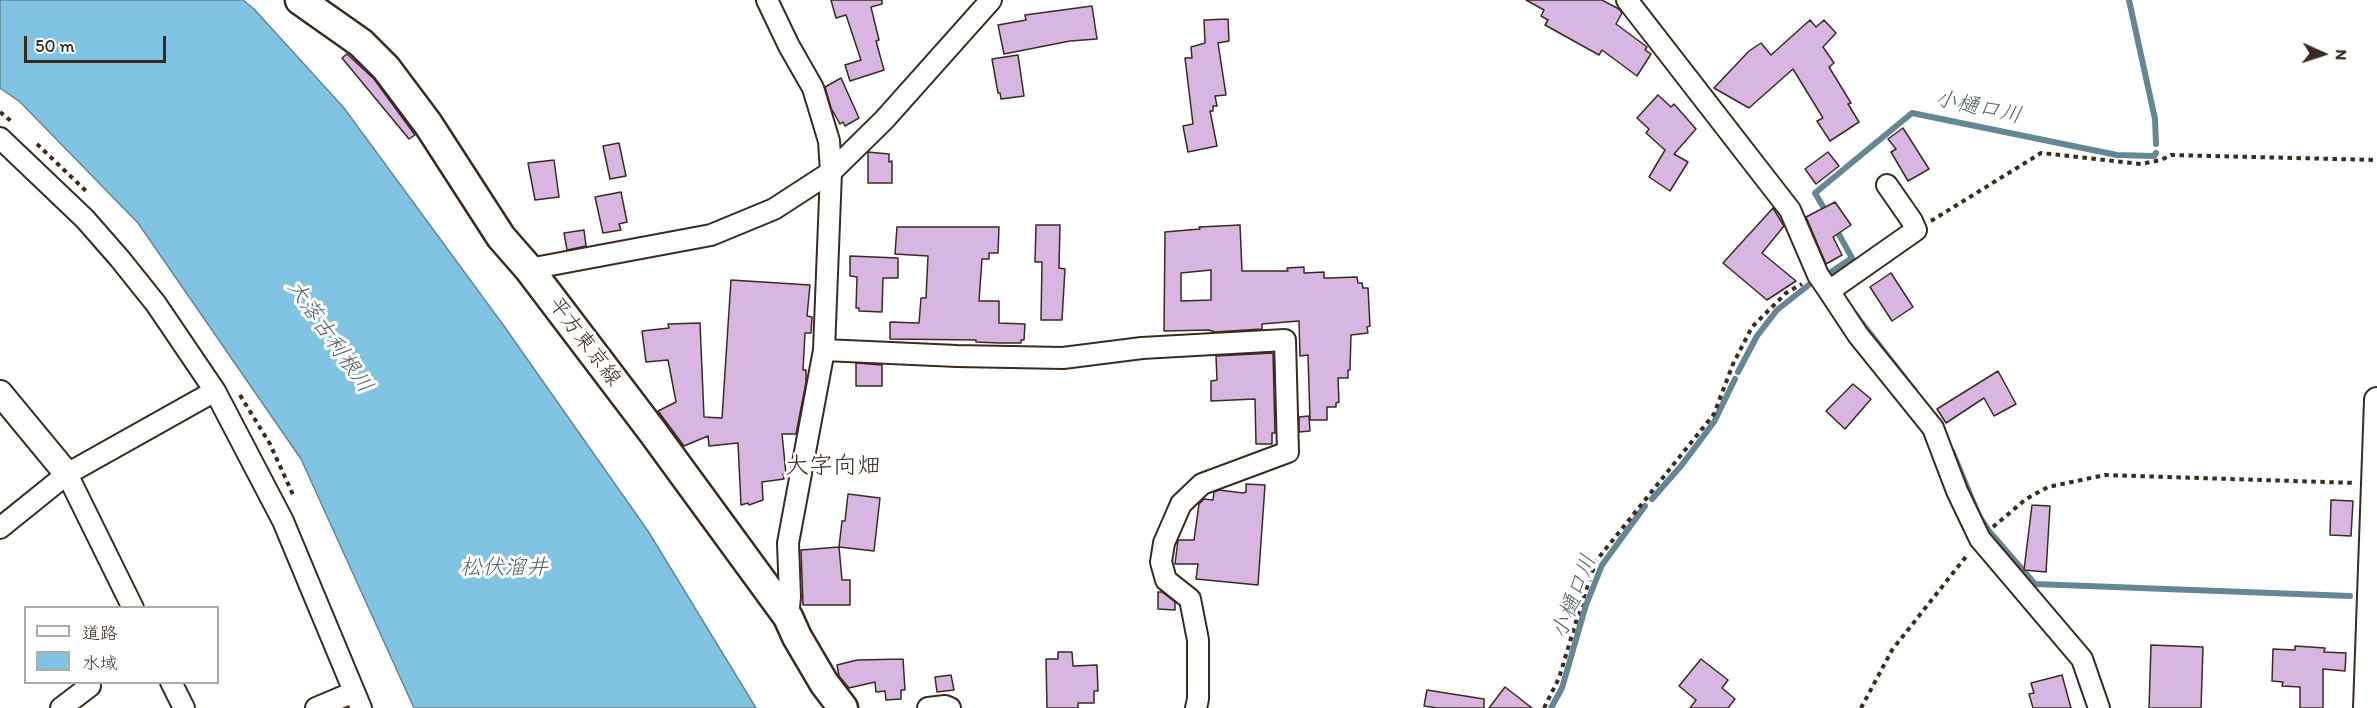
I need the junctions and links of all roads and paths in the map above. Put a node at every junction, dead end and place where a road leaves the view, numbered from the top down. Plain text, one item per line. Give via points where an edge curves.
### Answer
1 (300, 0) edge
2 (767, 0) edge
3 (991, 0) edge
4 (1627, 0) edge
5 (0, 138) edge
6 (2377, 160) edge
7 (831, 172) junction
8 (1887, 185) dead end
9 (1916, 230) junction
10 (529, 269) junction
11 (1824, 283) junction
12 (824, 350) junction
13 (215, 391) junction
14 (0, 393) edge
15 (2377, 400) edge
16 (67, 474) junction
17 (2376, 484) edge
18 (0, 528) edge
19 (1980, 539) junction
20 (132, 606) edge
21 (788, 617) junction
22 (2373, 667) edge
23 (172, 684) edge
24 (90, 686) dead end
25 (358, 700) edge
26 (61, 708) edge
27 (184, 708) edge
28 (316, 708) edge
29 (843, 708) edge
30 (928, 708) edge
31 (950, 708) edge
32 (1196, 708) edge
33 (1544, 708) edge
34 (1861, 708) edge
35 (2099, 708) edge
36 (2366, 708) edge

1 - 10 main road, 平方東京線 via 347,32 387,68 501,237
2 - 7 street via 813,88 829,141
3 - 7 street via 884,120
4 - 11 street via 1790,210
5 - 13 street via 85,219 120,259
6 - 9 path via 2171,155 2141,164 2041,153
7 - 10 street via 774,210 711,235
7 - 12 street
8 - 9 street
9 - 11 street
10 - 21 main road, 平方東京線
11 - 19 street via 1858,335 1933,428
11 - 33 path via 1786,293 1752,327 1714,414 1596,561 1559,678
12 - 21 street via 788,543
12 - 32 street via 1063,358 1142,348 1285,340 1287,452 1202,484 1181,504 1164,543 1161,562 1166,580 1190,599 1198,640
13 - 16 street
13 - 25 street via 283,521
14 - 16 street
15 - 17 street
16 - 18 street
16 - 20 street
17 - 19 path via 2105,475 2033,495
17 - 22 street
19 - 34 path via 1892,650
19 - 35 street via 2082,659
21 - 29 main road, 平方東京線
22 - 36 street
23 - 27 street
24 - 26 street
25 - 28 street
30 - 31 street

